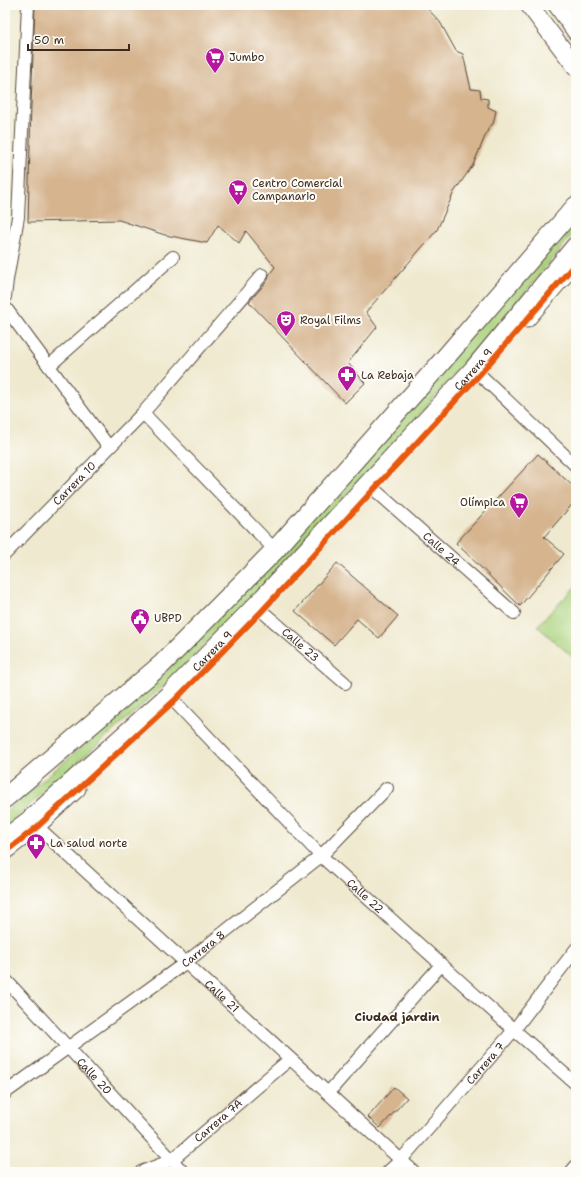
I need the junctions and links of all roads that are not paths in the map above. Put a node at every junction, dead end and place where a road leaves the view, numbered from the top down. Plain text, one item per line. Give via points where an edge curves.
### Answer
1 (28, 5) edge
2 (529, 5) edge
3 (557, 5) edge
4 (576, 32) edge
5 (576, 67) edge
6 (576, 206) edge
7 (576, 246) edge
8 (173, 257) dead end
9 (576, 263) edge
10 (262, 275) dead end
11 (5, 297) edge
12 (5, 307) edge
13 (49, 366) junction
14 (477, 371) junction
15 (143, 413) junction
16 (109, 447) junction
17 (576, 466) edge
18 (371, 487) junction
19 (275, 550) junction
20 (5, 554) edge
21 (259, 609) junction
22 (514, 613) dead end
23 (345, 683) dead end
24 (171, 699) junction
25 (387, 788) dead end
26 (5, 798) edge
27 (34, 823) junction
28 (5, 838) edge
29 (5, 852) edge
30 (321, 856) junction
31 (576, 949) edge
32 (185, 962) junction
33 (441, 965) junction
34 (5, 980) edge
35 (514, 1030) junction
36 (68, 1048) junction
37 (290, 1059) junction
38 (576, 1084) edge
39 (5, 1093) edge
40 (328, 1093) junction
41 (172, 1160) junction
42 (400, 1160) junction
43 (576, 1166) edge
44 (140, 1172) edge
45 (184, 1172) edge
46 (388, 1172) edge
47 (414, 1172) edge
48 (571, 1172) edge

1 - 11 street via 18,217
2 - 5 main road
3 - 4 main road
6 - 19 main road
7 - 14 main road, Carrera 9
8 - 13 street
9 - 14 street
10 - 15 street, Carrera 10
12 - 13 street
13 - 16 street
14 - 17 street
14 - 18 main road, Carrera 9
15 - 16 street, Carrera 10
15 - 19 street
16 - 20 street, Carrera 10
18 - 21 main road, Carrera 9
18 - 22 street, Calle 24
19 - 26 main road via 162,664
21 - 23 street, Calle 23
21 - 24 main road, Carrera 9
24 - 27 main road, Carrera 9
24 - 30 street, Calle 22
25 - 30 street, Carrera 8
27 - 28 main road, Carrera 9
27 - 29 street
27 - 32 street, Calle 21
30 - 32 street, Carrera 8
30 - 33 street, Calle 22
31 - 35 street, Carrera 7
32 - 36 street, Carrera 8
32 - 37 street, Calle 21
33 - 35 street, Calle 22
33 - 40 street
34 - 36 street, Calle 20
35 - 38 street, Calle 22
35 - 42 street, Carrera 7
36 - 39 street, Carrera 8
36 - 41 street, Calle 20
37 - 40 street, Calle 21
37 - 41 street, Carrera 7A
40 - 42 street, Calle 21
41 - 44 street, Carrera 7A
41 - 45 street, Calle 20
42 - 46 street, Carrera 7
42 - 47 street, Calle 21
43 - 48 street

